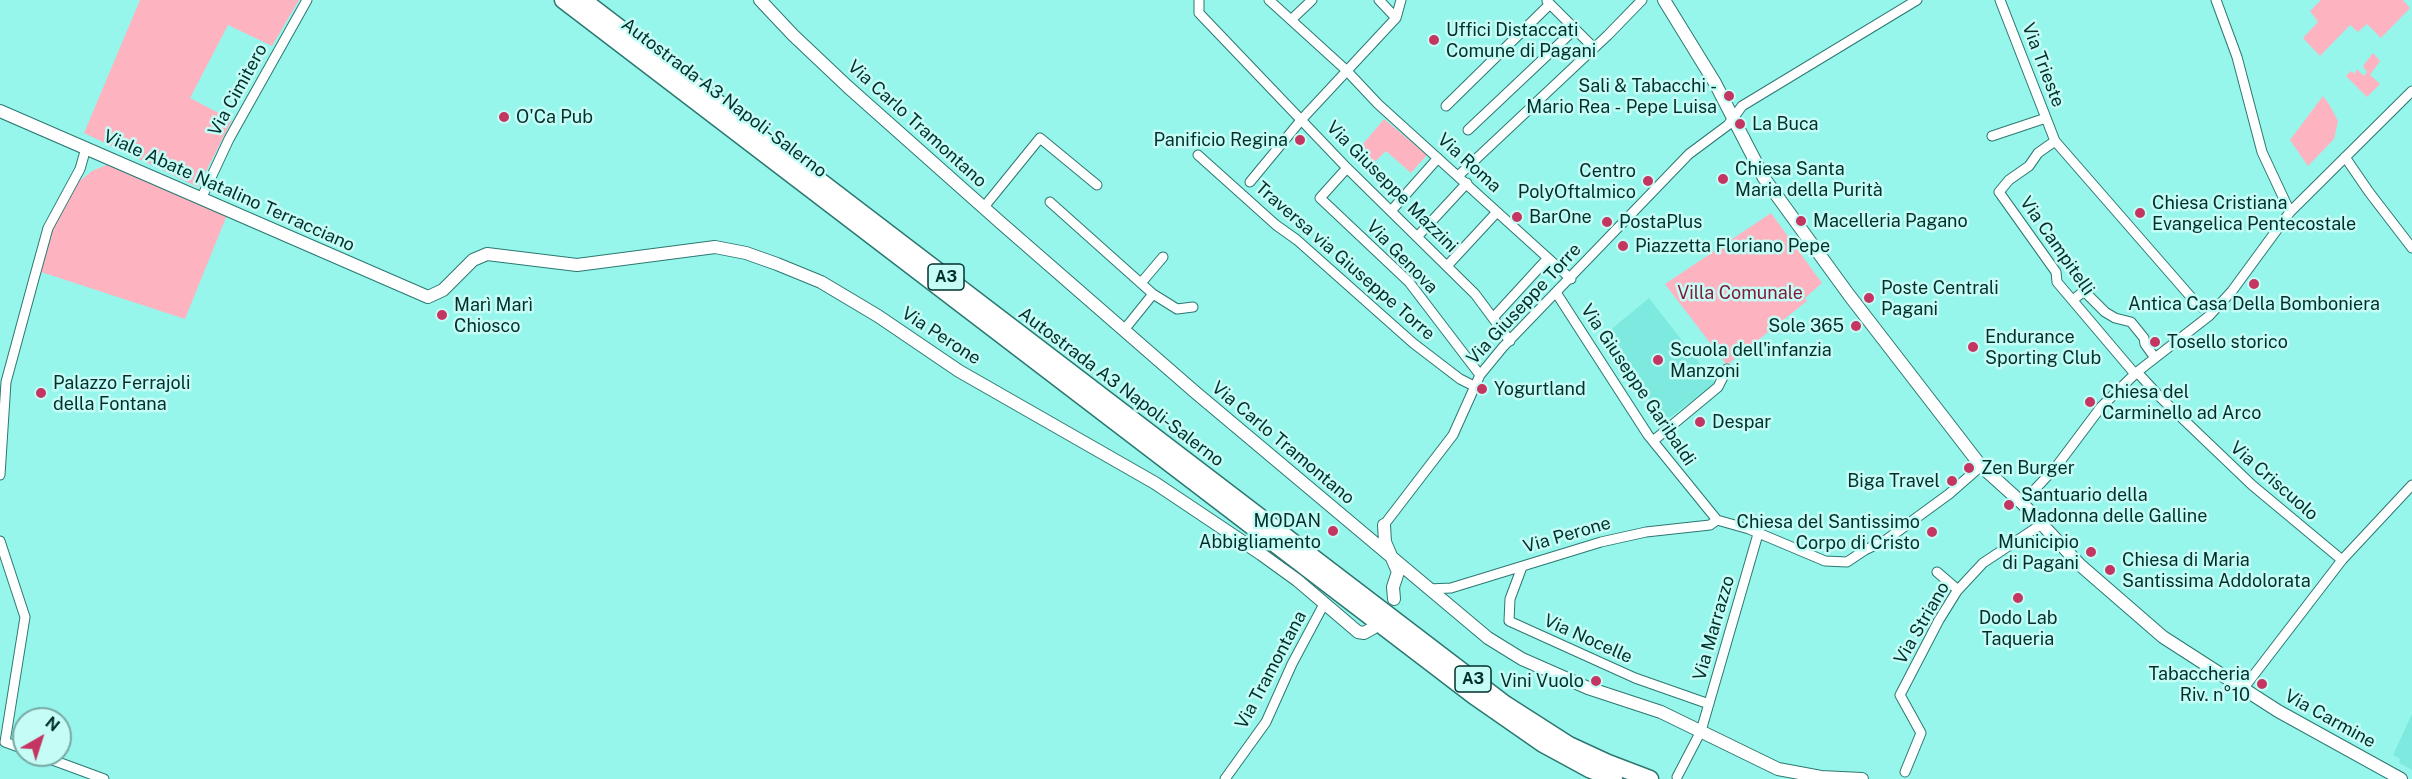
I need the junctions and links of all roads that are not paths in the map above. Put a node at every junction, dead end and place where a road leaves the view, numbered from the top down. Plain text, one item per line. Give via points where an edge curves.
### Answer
1 (307, 0) edge
2 (563, 0) edge
3 (583, 0) edge
4 (760, 0) edge
5 (1199, 0) edge
6 (1269, 0) edge
7 (1312, 0) edge
8 (1379, 0) edge
9 (1401, 0) edge
10 (1642, 0) edge
11 (1664, 0) edge
12 (1917, 0) edge
13 (2000, 0) edge
14 (2216, 0) edge
15 (1548, 2) edge
16 (1396, 18) junction
17 (1292, 20) junction
18 (1575, 29) junction
19 (1594, 48) junction
20 (1346, 70) junction
21 (2412, 91) edge
22 (1446, 106) dead end
23 (0, 111) edge
24 (1733, 116) junction
25 (2046, 118) junction
26 (1302, 119) junction
27 (1468, 130) dead end
28 (1992, 136) dead end
29 (2055, 141) junction
30 (86, 148) junction
31 (1198, 155) dead end
32 (2345, 157) junction
33 (1438, 158) junction
34 (1347, 168) junction
35 (1458, 176) junction
36 (1250, 182) dead end
37 (1467, 183) junction
38 (1097, 185) dead end
39 (201, 199) junction
40 (1050, 202) dead end
41 (984, 207) junction
42 (1390, 211) junction
43 (1497, 212) junction
44 (2290, 212) junction
45 (1417, 237) junction
46 (2412, 248) edge
47 (1162, 257) dead end
48 (1548, 258) junction
49 (1447, 266) junction
50 (1571, 279) junction
51 (1141, 283) junction
52 (443, 290) joint
53 (1154, 294) junction
54 (1557, 294) junction
55 (2073, 300) junction
56 (2198, 303) tunnel mouth
57 (1193, 308) dead end
58 (1493, 318) junction
59 (1124, 330) junction
60 (1510, 341) junction
61 (2155, 358) junction
62 (1727, 369) dead end
63 (2136, 373) junction
64 (1480, 375) junction
65 (3, 380) edge
66 (1474, 386) junction
67 (1649, 434) junction
68 (1981, 466) junction
69 (0, 475) edge
70 (2412, 485) edge
71 (2022, 503) junction
72 (1717, 520) junction
73 (2042, 524) junction
74 (1384, 525) junction
75 (1354, 526) junction
76 (1758, 534) junction
77 (1371, 540) junction
78 (0, 542) edge
79 (1393, 559) junction
80 (2342, 560) junction
81 (1522, 567) junction
82 (1406, 570) junction
83 (1937, 572) dead end
84 (1416, 579) junction
85 (1399, 587) junction
86 (1429, 590) junction
87 (1958, 590) junction
88 (1324, 604) junction
89 (1373, 628) dead end
90 (2242, 689) junction
91 (1709, 704) junction
92 (1701, 731) junction
93 (12, 745) edge
94 (72, 767) edge
95 (1905, 771) dead end
96 (1677, 777) dead end
97 (2397, 777) edge
98 (104, 779) edge
99 (1225, 779) edge
100 (1614, 779) edge
101 (1650, 779) edge
102 (1862, 779) edge

1 - 39 street, Via Cimitero via 229,139
2 - 100 highway, Autostrada A3 Napoli-Salerno / A3 via 1474,696 1543,744
3 - 101 highway, Autostrada A3 Napoli-Salerno / A3 via 1505,704 1569,745
4 - 41 street, Via Carlo Tramontano via 848,87
5 - 26 street via 1199,13
6 - 17 street, Via Roma
7 - 17 street
8 - 16 street
9 - 16 street
10 - 19 street
11 - 24 street, Via Carmine
12 - 24 street, Via Giuseppe Torre via 1742,106
13 - 25 street, Via Trieste
14 - 44 street via 2237,57 2262,152
15 - 18 street
15 - 22 street
16 - 20 street
17 - 20 street, Via Roma
18 - 19 street
18 - 27 street
19 - 35 street
20 - 26 street
20 - 33 street, Via Roma
21 - 32 street
23 - 30 street, Viale Abate Natalino Terracciano
24 - 50 street, Via Giuseppe Torre via 1722,131 1689,154
24 - 68 street, Via Carmine via 1764,178 1799,229
25 - 28 street
25 - 29 street, Via Trieste
26 - 34 street, Via Giuseppe Mazzini
26 - 36 street, Via Giuseppe Mazzini
29 - 55 street, Via Campitelli via 1999,192 2056,272 2057,282
29 - 56 street, Via Trieste
30 - 39 street, Viale Abate Natalino Terracciano
30 - 65 street via 80,169 48,228
31 - 66 street, Traversa via Giuseppe Torre via 1413,343
32 - 44 street
32 - 46 street
33 - 35 street, Via Roma
33 - 42 street
34 - 42 street, Via Giuseppe Mazzini
34 - 64 street, Via Genova via 1320,198 1408,282
35 - 37 street, Via Roma
37 - 43 street, Via Roma
37 - 45 street
38 - 41 street via 1040,138
39 - 52 street, Viale Abate Natalino Terracciano via 413,292 428,297
40 - 51 street
41 - 59 street, Via Carlo Tramontano
42 - 45 street, Via Giuseppe Mazzini
43 - 48 street, Via Roma
43 - 49 street
44 - 61 street via 2209,316
45 - 49 street, Via Giuseppe Mazzini
47 - 51 street
48 - 50 street, Via Roma
48 - 58 street
49 - 58 street, Via Giuseppe Mazzini
50 - 54 street, Via Giuseppe Torre
51 - 53 street
52 - 88 street, Via Perone via 473,260 487,254 577,265 715,247 777,264 821,282 959,371 1155,483 1261,554
53 - 57 street via 1177,309
53 - 59 street
54 - 60 street, Via Giuseppe Torre
54 - 67 street, Via Giuseppe Garibaldi
55 - 61 street via 2084,291 2105,312 2131,322
55 - 63 street, Via Campitelli
58 - 60 street, Via Giuseppe Mazzini
59 - 75 street, Via Carlo Tramontano
60 - 64 street, Via Giuseppe Torre
61 - 63 street
62 - 67 street via 1718,387
63 - 71 street via 2094,415 2056,467
63 - 80 street, Via Criscuolo via 2252,485
64 - 66 street, Via Giuseppe Torre
65 - 69 street
66 - 74 street, Via Giuseppe Torre via 1453,435
67 - 72 street, Via Giuseppe Garibaldi
68 - 71 street, Via Carmine
68 - 76 street via 1886,540 1846,562 1825,561
70 - 80 street
71 - 73 street, Via Carmine
72 - 76 street
72 - 81 street, Via Perone via 1710,525 1612,540
73 - 87 street, Via Striano via 1983,563
73 - 90 street, Via Carmine via 2080,564 2163,638
74 - 75 street via 1369,530
74 - 77 street, Via Giuseppe Torre
74 - 79 street via 1385,542
75 - 77 street, Via Carlo Tramontano
76 - 91 street, Via Marrazzo
77 - 79 street, Via Carlo Tramontano
78 - 93 street via 25,617 4,742
79 - 82 street, Via Carlo Tramontano
79 - 85 street via 1398,572 1391,603
80 - 90 street
81 - 86 street, Via Perone via 1451,588
81 - 91 street, Via Nocelle via 1510,599 1509,621 1635,678
82 - 84 street, Via Carlo Tramontano
82 - 85 street
83 - 87 street
84 - 85 street
84 - 86 street, Via Carlo Tramontano
86 - 92 street, Via Carlo Tramontano via 1488,638 1522,659
87 - 95 street, Via Striano via 1938,620 1900,695 1921,733
88 - 89 street, Via Perone via 1358,632
88 - 99 street, Via Tramontana via 1266,723
90 - 97 street, Via Carmine
91 - 92 street, Via Marrazzo
92 - 96 street, Via Marrazzo
92 - 102 street, Via Carlo Tramontano via 1778,769
94 - 98 street

